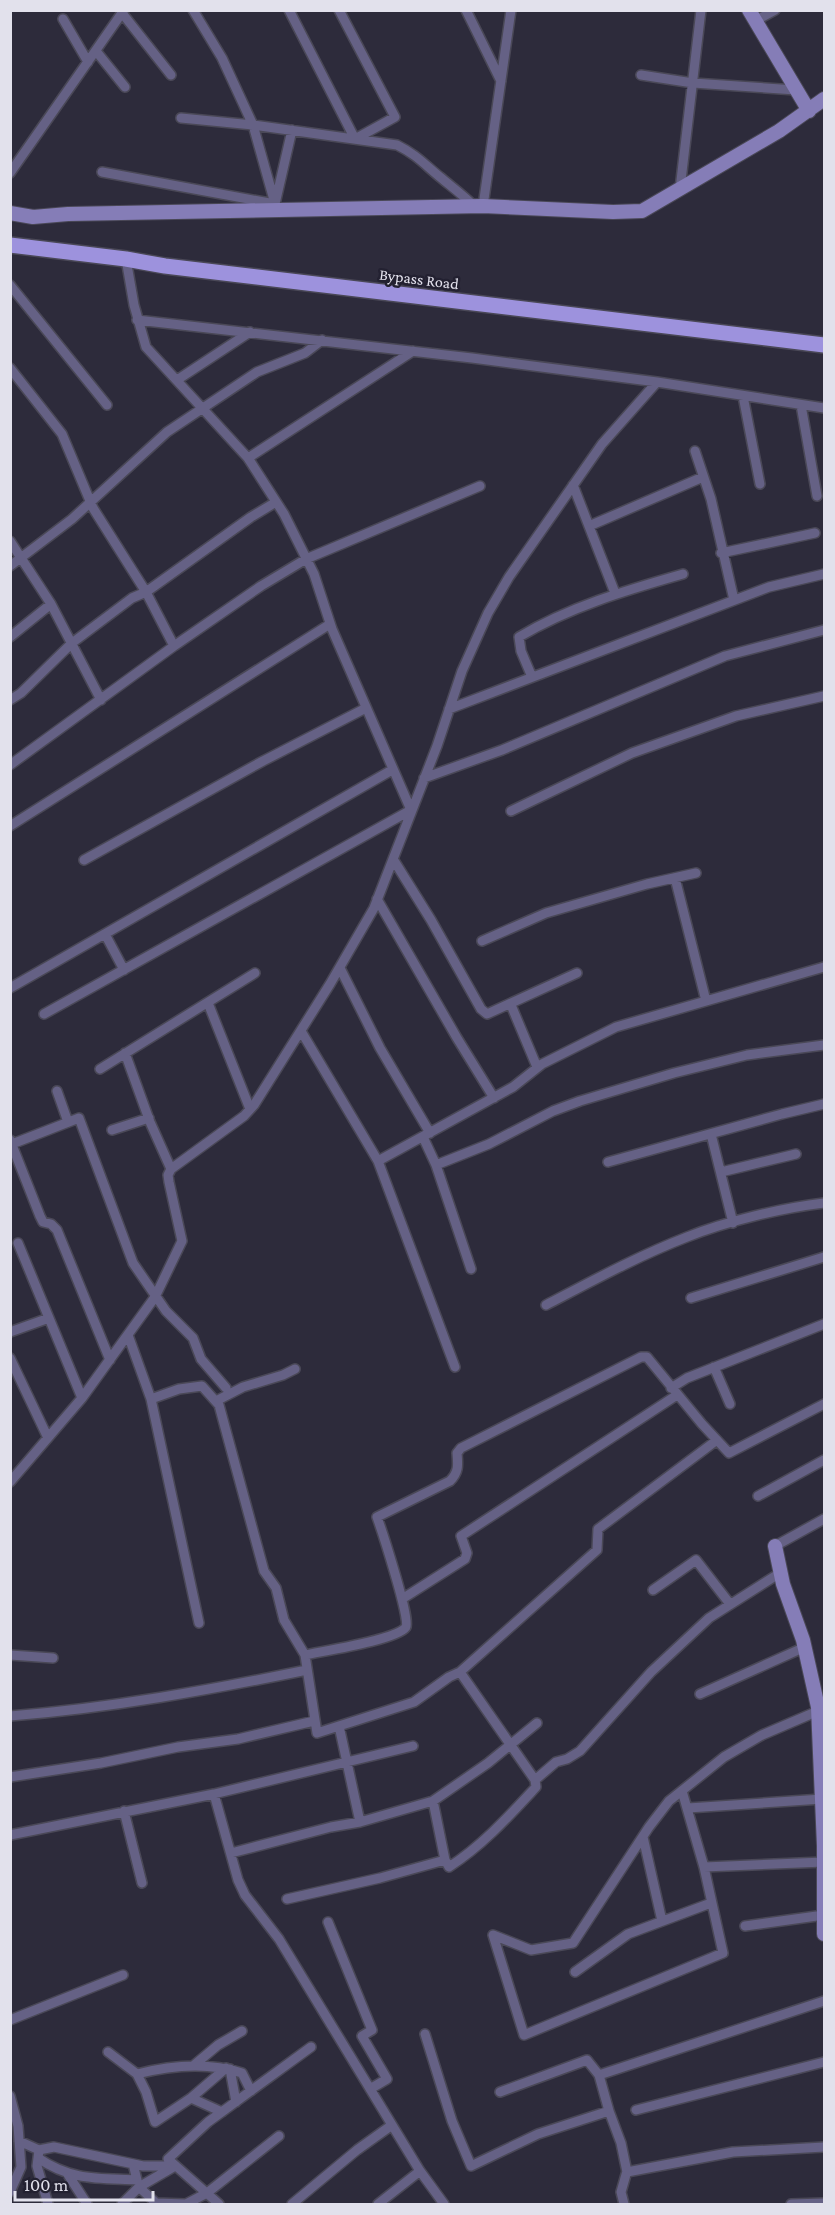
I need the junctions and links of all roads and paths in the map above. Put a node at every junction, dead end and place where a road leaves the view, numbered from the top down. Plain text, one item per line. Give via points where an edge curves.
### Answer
1 (193, 10) edge
2 (289, 10) edge
3 (339, 10) edge
4 (466, 10) edge
5 (511, 10) edge
6 (701, 10) edge
7 (775, 10) edge
8 (123, 12) edge
9 (752, 16) edge
10 (63, 19) dead end
11 (96, 51) junction
12 (88, 62) junction
13 (171, 75) dead end
14 (641, 75) dead end
15 (501, 81) junction
16 (693, 83) junction
17 (125, 87) dead end
18 (796, 90) junction
19 (825, 99) edge
20 (809, 111) junction
21 (181, 118) dead end
22 (253, 125) junction
23 (292, 130) junction
24 (355, 139) junction
25 (10, 172) edge
26 (102, 172) dead end
27 (680, 189) junction
28 (478, 206) junction
29 (275, 207) junction
30 (10, 213) edge
31 (10, 245) edge
32 (126, 259) junction
33 (10, 285) edge
34 (137, 320) junction
35 (250, 332) junction
36 (322, 340) junction
37 (825, 345) edge
38 (413, 351) junction
39 (10, 368) edge
40 (177, 380) junction
41 (657, 382) junction
42 (743, 396) junction
43 (106, 405) dead end
44 (801, 405) junction
45 (825, 408) edge
46 (205, 409) junction
47 (695, 452) dead end
48 (248, 458) junction
49 (703, 477) junction
50 (760, 484) dead end
51 (573, 485) junction
52 (480, 486) dead end
53 (817, 496) dead end
54 (91, 502) junction
55 (276, 502) junction
56 (588, 526) junction
57 (815, 533) dead end
58 (10, 541) edge
59 (722, 553) junction
60 (306, 559) junction
61 (21, 560) junction
62 (10, 566) edge
63 (825, 573) edge
64 (683, 574) dead end
65 (146, 592) junction
66 (615, 593) junction
67 (734, 600) junction
68 (51, 604) junction
69 (330, 624) junction
70 (825, 630) edge
71 (10, 637) edge
72 (72, 643) junction
73 (174, 646) junction
74 (532, 677) junction
75 (825, 696) edge
76 (10, 700) edge
77 (101, 700) junction
78 (366, 708) junction
79 (449, 709) junction
80 (10, 765) edge
81 (392, 770) junction
82 (424, 778) junction
83 (411, 810) junction
84 (511, 811) dead end
85 (10, 826) edge
86 (84, 860) dead end
87 (393, 860) junction
88 (696, 873) dead end
89 (675, 878) junction
90 (377, 899) junction
91 (105, 934) junction
92 (482, 941) dead end
93 (825, 967) edge
94 (340, 968) junction
95 (124, 970) junction
96 (255, 973) dead end
97 (578, 973) dead end
98 (10, 988) edge
99 (706, 1001) junction
100 (208, 1002) junction
101 (511, 1005) junction
102 (44, 1014) dead end
103 (301, 1031) junction
104 (825, 1045) edge
105 (125, 1053) junction
106 (537, 1067) junction
107 (100, 1069) dead end
108 (57, 1091) dead end
109 (494, 1098) junction
110 (825, 1104) edge
111 (250, 1109) junction
112 (149, 1118) junction
113 (68, 1122) junction
114 (112, 1130) dead end
115 (711, 1134) junction
116 (426, 1135) junction
117 (11, 1142) edge
118 (796, 1154) dead end
119 (378, 1161) junction
120 (608, 1162) dead end
121 (436, 1165) junction
122 (171, 1169) junction
123 (721, 1172) junction
124 (825, 1203) edge
125 (733, 1223) junction
126 (18, 1243) dead end
127 (825, 1257) edge
128 (471, 1269) dead end
129 (155, 1297) junction
130 (691, 1298) dead end
131 (546, 1305) dead end
132 (49, 1318) junction
133 (825, 1324) edge
134 (10, 1332) edge
135 (128, 1335) junction
136 (10, 1358) edge
137 (110, 1360) junction
138 (455, 1367) dead end
139 (714, 1367) junction
140 (295, 1369) dead end
141 (226, 1388) dead end
142 (674, 1391) junction
143 (82, 1398) junction
144 (151, 1399) junction
145 (216, 1401) junction
146 (730, 1404) dead end
147 (825, 1404) edge
148 (48, 1438) junction
149 (717, 1440) junction
150 (825, 1460) edge
151 (10, 1482) edge
152 (758, 1496) dead end
153 (825, 1519) edge
154 (775, 1546) joint
155 (780, 1573) junction
156 (653, 1590) dead end
157 (402, 1599) junction
158 (730, 1604) junction
159 (199, 1623) dead end
160 (805, 1647) junction
161 (10, 1655) edge
162 (305, 1655) junction
163 (53, 1658) dead end
164 (307, 1670) junction
165 (460, 1671) junction
166 (700, 1694) dead end
167 (818, 1712) junction
168 (10, 1716) edge
169 (314, 1721) junction
170 (537, 1723) dead end
171 (339, 1726) junction
172 (511, 1744) junction
173 (413, 1746) dead end
174 (347, 1762) junction
175 (10, 1777) edge
176 (535, 1780) junction
177 (682, 1791) junction
178 (214, 1794) junction
179 (822, 1799) junction
180 (433, 1801) junction
181 (688, 1808) junction
182 (124, 1811) junction
183 (360, 1822) junction
184 (10, 1835) edge
185 (643, 1837) junction
186 (231, 1853) junction
187 (824, 1856) edge
188 (445, 1860) junction
189 (704, 1867) junction
190 (142, 1883) dead end
191 (287, 1899) dead end
192 (711, 1903) junction
193 (824, 1915) edge
194 (662, 1921) junction
195 (328, 1922) dead end
196 (746, 1926) dead end
197 (825, 1934) edge
198 (575, 1972) dead end
199 (123, 1976) dead end
200 (825, 2001) edge
201 (10, 2020) edge
202 (242, 2031) dead end
203 (425, 2034) dead end
204 (311, 2047) dead end
205 (108, 2052) dead end
206 (825, 2062) edge
207 (193, 2066) junction
208 (228, 2069) junction
209 (137, 2074) junction
210 (599, 2075) junction
211 (370, 2089) junction
212 (250, 2091) junction
213 (500, 2091) dead end
214 (10, 2096) edge
215 (191, 2098) junction
216 (236, 2102) junction
217 (636, 2110) dead end
218 (609, 2111) junction
219 (222, 2112) junction
220 (392, 2125) junction
221 (279, 2136) dead end
222 (20, 2144) junction
223 (825, 2147) edge
224 (10, 2153) edge
225 (38, 2154) junction
226 (133, 2164) junction
227 (176, 2166) junction
228 (420, 2171) junction
229 (627, 2171) junction
230 (67, 2174) junction
231 (139, 2187) junction
232 (10, 2192) edge
233 (207, 2193) junction
234 (825, 2203) edge
235 (186, 2204) edge
236 (48, 2205) edge
237 (87, 2205) edge
238 (122, 2205) edge
239 (219, 2205) edge
240 (292, 2205) edge
241 (378, 2205) edge
242 (444, 2205) edge
243 (624, 2205) edge
244 (791, 2205) edge

1 - 22 street via 222,58
2 - 24 street
3 - 24 street via 395,117
4 - 15 street
5 - 15 street
6 - 16 street
7 - 9 street
8 - 11 street
8 - 13 street
9 - 18 street
10 - 12 street
11 - 12 street
11 - 17 street
12 - 25 street
14 - 16 street
15 - 28 street
16 - 18 street
16 - 27 street
18 - 20 street
19 - 20 street
20 - 27 street
21 - 22 street
22 - 23 street
22 - 29 street
23 - 24 street
23 - 29 street
24 - 28 street via 397,145 415,154
26 - 29 street
27 - 28 street via 642,211
28 - 29 street
29 - 30 street via 33,217
31 - 32 main road, Bypass Road
32 - 34 street
32 - 37 main road, Bypass Road
33 - 43 street
34 - 35 street
34 - 40 street via 147,347
35 - 36 street
35 - 40 street
36 - 38 street
36 - 46 street via 305,353 257,372
38 - 41 street
38 - 48 street
39 - 54 street via 62,434
40 - 46 street
41 - 42 street
41 - 51 street via 602,444
42 - 44 street
42 - 50 street
44 - 45 street
44 - 53 street
46 - 48 street
46 - 54 street via 167,432
47 - 49 street
48 - 55 street
49 - 56 street
49 - 59 street
51 - 56 street
51 - 79 street via 488,613
52 - 60 street
54 - 61 street
54 - 65 street
55 - 60 street
55 - 65 street
56 - 66 street
57 - 59 street
58 - 61 street
59 - 67 street
60 - 69 street
60 - 73 street
61 - 62 street
61 - 68 street
63 - 67 street
64 - 66 street
65 - 72 street via 132,598
65 - 73 street
66 - 74 street via 519,637
67 - 74 street
68 - 71 street
68 - 72 street
69 - 78 street
69 - 85 street
70 - 82 street via 725,656 502,750
72 - 76 street
72 - 77 street
73 - 77 street
74 - 79 street
75 - 84 street via 736,716 632,753
77 - 80 street
78 - 81 street
78 - 86 street
79 - 82 street
81 - 83 street
81 - 91 street
82 - 83 street
83 - 87 street
83 - 95 street
87 - 90 street
87 - 101 street via 481,1009 487,1014
88 - 89 street
89 - 92 street via 546,913
89 - 99 street
90 - 94 street
90 - 109 street
91 - 95 street
91 - 98 street
93 - 99 street
94 - 103 street
94 - 116 street
95 - 102 street
96 - 100 street
97 - 101 street
99 - 106 street via 616,1027
100 - 105 street
100 - 111 street
101 - 106 street
103 - 111 street
103 - 119 street
104 - 121 street via 747,1055 590,1098
105 - 107 street
105 - 112 street
106 - 109 street
108 - 113 street
109 - 116 street
110 - 115 street
111 - 122 street
112 - 114 street
112 - 122 street
113 - 117 street
113 - 129 street via 79,1118 133,1263
115 - 120 street
115 - 123 street
116 - 119 street
116 - 121 street
117 - 137 street via 43,1222 57,1230
118 - 123 street
119 - 138 street
121 - 128 street
122 - 129 street via 169,1182 182,1241
123 - 125 street
124 - 125 street
125 - 131 street via 688,1237
126 - 132 street
127 - 130 street
129 - 135 street
129 - 141 street via 193,1338 201,1359
132 - 134 street
132 - 143 street
133 - 139 street
135 - 137 street
135 - 144 street
136 - 148 street
137 - 143 street
139 - 142 street via 687,1378
139 - 146 street
140 - 145 street
142 - 149 street
142 - 157 street via 461,1536 465,1559
142 - 157 street via 647,1357 641,1357 461,1448 456,1474 450,1481 377,1517
143 - 148 street
144 - 145 street via 202,1386
144 - 159 street
145 - 162 street via 264,1571 276,1588 284,1620
147 - 149 street via 729,1453
148 - 151 street
149 - 165 street via 598,1529 597,1550
150 - 152 street
153 - 154 street
154 - 155 street
155 - 158 street
155 - 160 street
156 - 158 street via 696,1560
157 - 162 street via 408,1622 404,1630 387,1638
158 - 176 street via 709,1618 651,1672 580,1751 556,1762
160 - 166 street
160 - 167 street
161 - 163 street
162 - 164 street
164 - 168 street via 184,1694
164 - 169 street
165 - 171 street via 414,1702
165 - 172 street
167 - 177 street via 734,1751
167 - 179 street
169 - 171 street via 317,1733
169 - 175 street via 238,1739
170 - 172 street
171 - 174 street
172 - 176 street
172 - 180 street
173 - 174 street
174 - 178 street
174 - 183 street
176 - 188 street via 536,1787 472,1852 449,1867
177 - 181 street
177 - 185 street via 669,1801
178 - 182 street
178 - 186 street
179 - 181 street
179 - 187 street
180 - 183 street
180 - 188 street
181 - 189 street
182 - 184 street
182 - 190 street
183 - 186 street
185 - 192 street via 573,1943 531,1950 493,1935 524,2035 723,1953
185 - 194 street
186 - 211 street via 244,1895 279,1939
187 - 189 street
187 - 193 street
188 - 191 street
189 - 192 street
192 - 194 street
193 - 196 street
193 - 197 street
194 - 198 street via 628,1934
195 - 211 street via 372,2030 362,2036 387,2079
199 - 201 street
200 - 210 street
202 - 207 street
203 - 218 street via 452,2121 471,2166 538,2134
204 - 212 street
205 - 209 street
206 - 217 street
207 - 208 street
207 - 209 street
208 - 212 street via 242,2073
208 - 215 street
208 - 216 street
209 - 215 street via 155,2122
210 - 213 street via 587,2060
210 - 218 street
211 - 220 street
212 - 216 street
214 - 222 street
215 - 219 street
216 - 219 street
218 - 229 street
219 - 227 street via 168,2158
220 - 228 street
220 - 240 street
221 - 233 street
222 - 224 street
222 - 225 street
222 - 232 street via 21,2167
223 - 229 street via 733,2152
225 - 226 street via 54,2147
225 - 230 street via 54,2169
225 - 236 street via 37,2166
226 - 227 street
226 - 230 street via 137,2180
227 - 231 street
227 - 233 street
228 - 241 street
228 - 242 street
229 - 243 street via 621,2192
230 - 237 street
231 - 235 street via 156,2203
231 - 238 street
233 - 235 street
233 - 239 street
234 - 244 street

